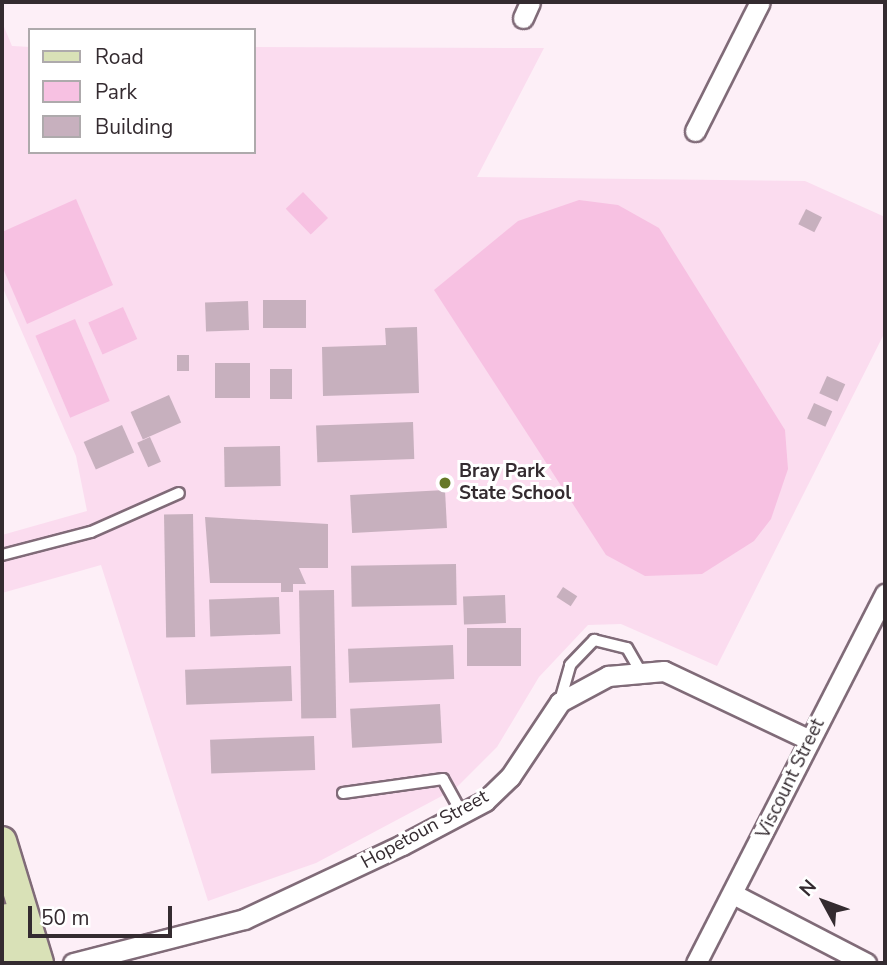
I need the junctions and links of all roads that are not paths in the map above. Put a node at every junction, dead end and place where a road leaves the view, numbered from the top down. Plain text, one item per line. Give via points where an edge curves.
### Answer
1 (760, 2) edge
2 (695, 131) dead end
3 (180, 493) dead end
4 (2, 555) edge
5 (885, 593) edge
6 (639, 669) junction
7 (560, 702) junction
8 (810, 740) junction
9 (343, 793) dead end
10 (462, 813) junction
11 (2, 841) edge
12 (733, 894) junction
13 (2, 895) edge
14 (18, 963) edge
15 (39, 963) edge
16 (73, 963) edge
17 (696, 963) edge
18 (866, 963) edge

1 - 2 street
3 - 4 lane via 92,532
5 - 8 street, Viscount Street
6 - 7 street, Hopetoun Street via 608,676
6 - 7 lane via 627,648 594,640 570,665
6 - 8 street, Hopetoun Street via 687,679
7 - 10 street, Hopetoun Street via 510,777
8 - 12 street, Viscount Street
9 - 10 lane via 443,779
10 - 16 street, Hopetoun Street via 292,901
11 - 15 street
12 - 17 street, Viscount Street
12 - 18 street
13 - 14 street

